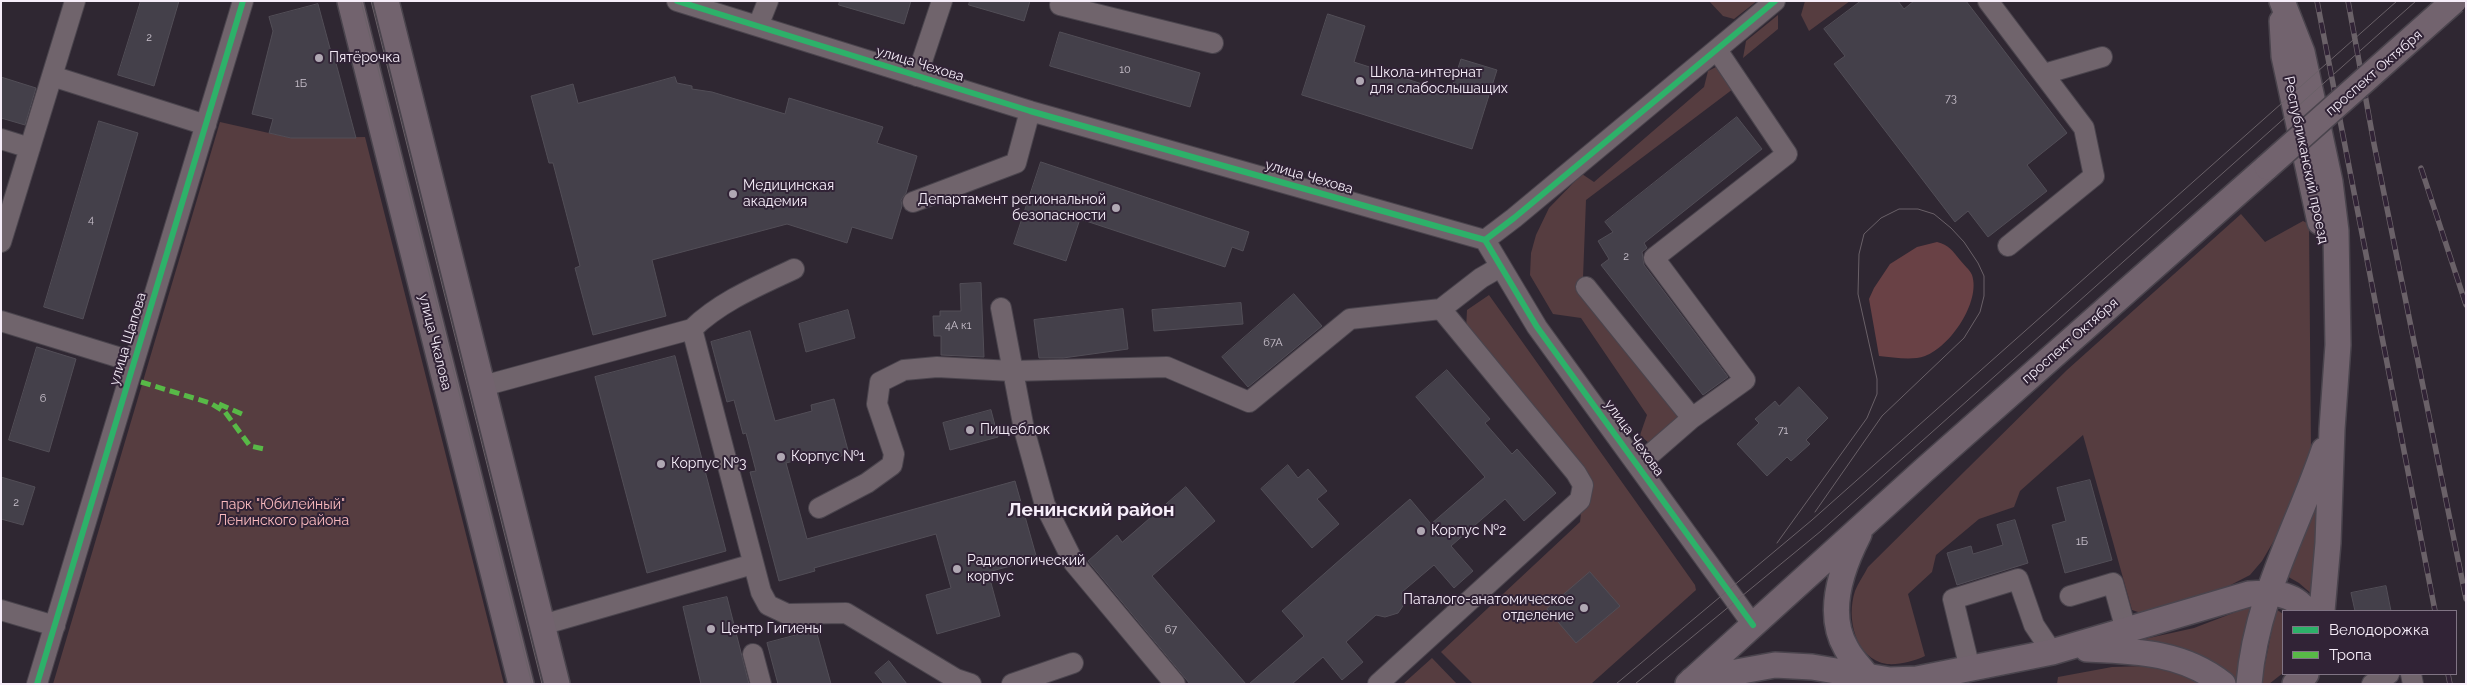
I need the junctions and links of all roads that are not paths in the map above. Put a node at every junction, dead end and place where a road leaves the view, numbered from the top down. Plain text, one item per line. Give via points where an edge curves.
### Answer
1 (75, 1) edge
2 (243, 1) edge
3 (350, 1) edge
4 (386, 1) edge
5 (677, 1) edge
6 (768, 1) edge
7 (942, 1) edge
8 (1061, 1) edge
9 (1775, 1) edge
10 (1988, 1) edge
11 (2281, 1) edge
12 (2454, 1) edge
13 (758, 26) junction
14 (1213, 43) dead end
15 (1716, 50) junction
16 (2102, 56) dead end
17 (2044, 74) junction
18 (52, 76) junction
19 (918, 76) junction
20 (1030, 111) junction
21 (206, 125) junction
22 (1, 139) edge
23 (30, 148) junction
24 (913, 202) dead end
25 (2, 236) edge
26 (1485, 240) junction
27 (2008, 246) dead end
28 (1500, 268) junction
29 (794, 269) dead end
30 (1586, 287) dead end
31 (1001, 308) dead end
32 (1440, 310) junction
33 (1, 321) edge
34 (692, 329) junction
35 (134, 362) junction
36 (1012, 371) junction
37 (483, 386) junction
38 (1692, 418) junction
39 (2332, 429) junction
40 (1638, 466) junction
41 (819, 508) dead end
42 (1865, 522) junction
43 (753, 564) junction
44 (2267, 592) junction
45 (2070, 596) dead end
46 (1, 610) edge
47 (2305, 610) edge
48 (2322, 610) edge
49 (542, 625) junction
50 (1753, 625) junction
51 (55, 626) junction
52 (2126, 630) junction
53 (2052, 652) junction
54 (753, 654) dead end
55 (1072, 663) dead end
56 (1970, 669) junction
57 (2305, 675) edge
58 (2387, 675) edge
59 (1868, 676) junction
60 (1690, 682) edge
61 (37, 684) edge
62 (521, 684) edge
63 (557, 684) edge
64 (760, 684) edge
65 (972, 684) edge
66 (1012, 684) edge
67 (1175, 684) edge
68 (1378, 684) edge
69 (2223, 684) edge
70 (2249, 684) edge
71 (2295, 684) edge
72 (2372, 684) edge

1 - 18 street
2 - 21 street, улица Щапова
3 - 62 main road, улица Чкалова
4 - 37 main road
5 - 13 street, улица Чехова
6 - 13 street
7 - 19 street
8 - 14 street via 1060,5
9 - 15 street
10 - 17 street
11 - 39 main road, Республиканский проезд via 2284,56 2338,318
12 - 42 main road, проспект Октября, bridge
13 - 19 street, улица Чехова
15 - 26 street
15 - 38 street via 1787,154 1654,258 1746,380
16 - 17 street
17 - 27 street via 2084,128 2094,176
18 - 21 street
18 - 23 street
19 - 20 street, улица Чехова
20 - 24 street via 1016,163
20 - 26 street, улица Чехова
21 - 35 street, улица Щапова
22 - 23 street
23 - 25 street
26 - 28 street, улица Чехова
28 - 32 street via 1481,278
28 - 40 street, улица Чехова via 1537,327
29 - 34 street via 729,300 708,313
30 - 38 street
31 - 36 street
32 - 36 street via 1350,319 1249,402 1167,367
32 - 68 street via 1576,473 1583,486 1580,500
33 - 35 street
34 - 37 street
34 - 43 street
35 - 51 street, улица Щапова
36 - 41 street via 937,367 904,370 880,382 877,404 894,454 892,465 867,483
36 - 67 street via 1045,505 1074,563
37 - 49 main road
38 - 40 street
39 - 44 main road, Республиканский проезд
39 - 48 main road, Республиканский проезд
40 - 50 street, улица Чехова
42 - 50 main road, проспект Октября
42 - 59 main road via 1846,559 1836,615 1846,649
43 - 49 street
43 - 65 street via 761,592 775,609 787,614 846,613 956,679
44 - 47 main road via 2286,595
44 - 52 main road via 2249,594
44 - 70 main road, Республиканский проезд
45 - 52 street via 2113,583
46 - 51 street
49 - 63 main road
50 - 60 main road, проспект Октября
51 - 61 street, улица Щапова
52 - 53 main road
53 - 56 main road
53 - 56 street via 2034,625 2018,579 1952,599
53 - 69 main road via 2081,648 2142,651 2173,657
54 - 64 street
55 - 66 street
56 - 59 main road via 1917,679 1890,680
57 - 71 main road
58 - 72 street
59 - 60 main road via 1775,665

